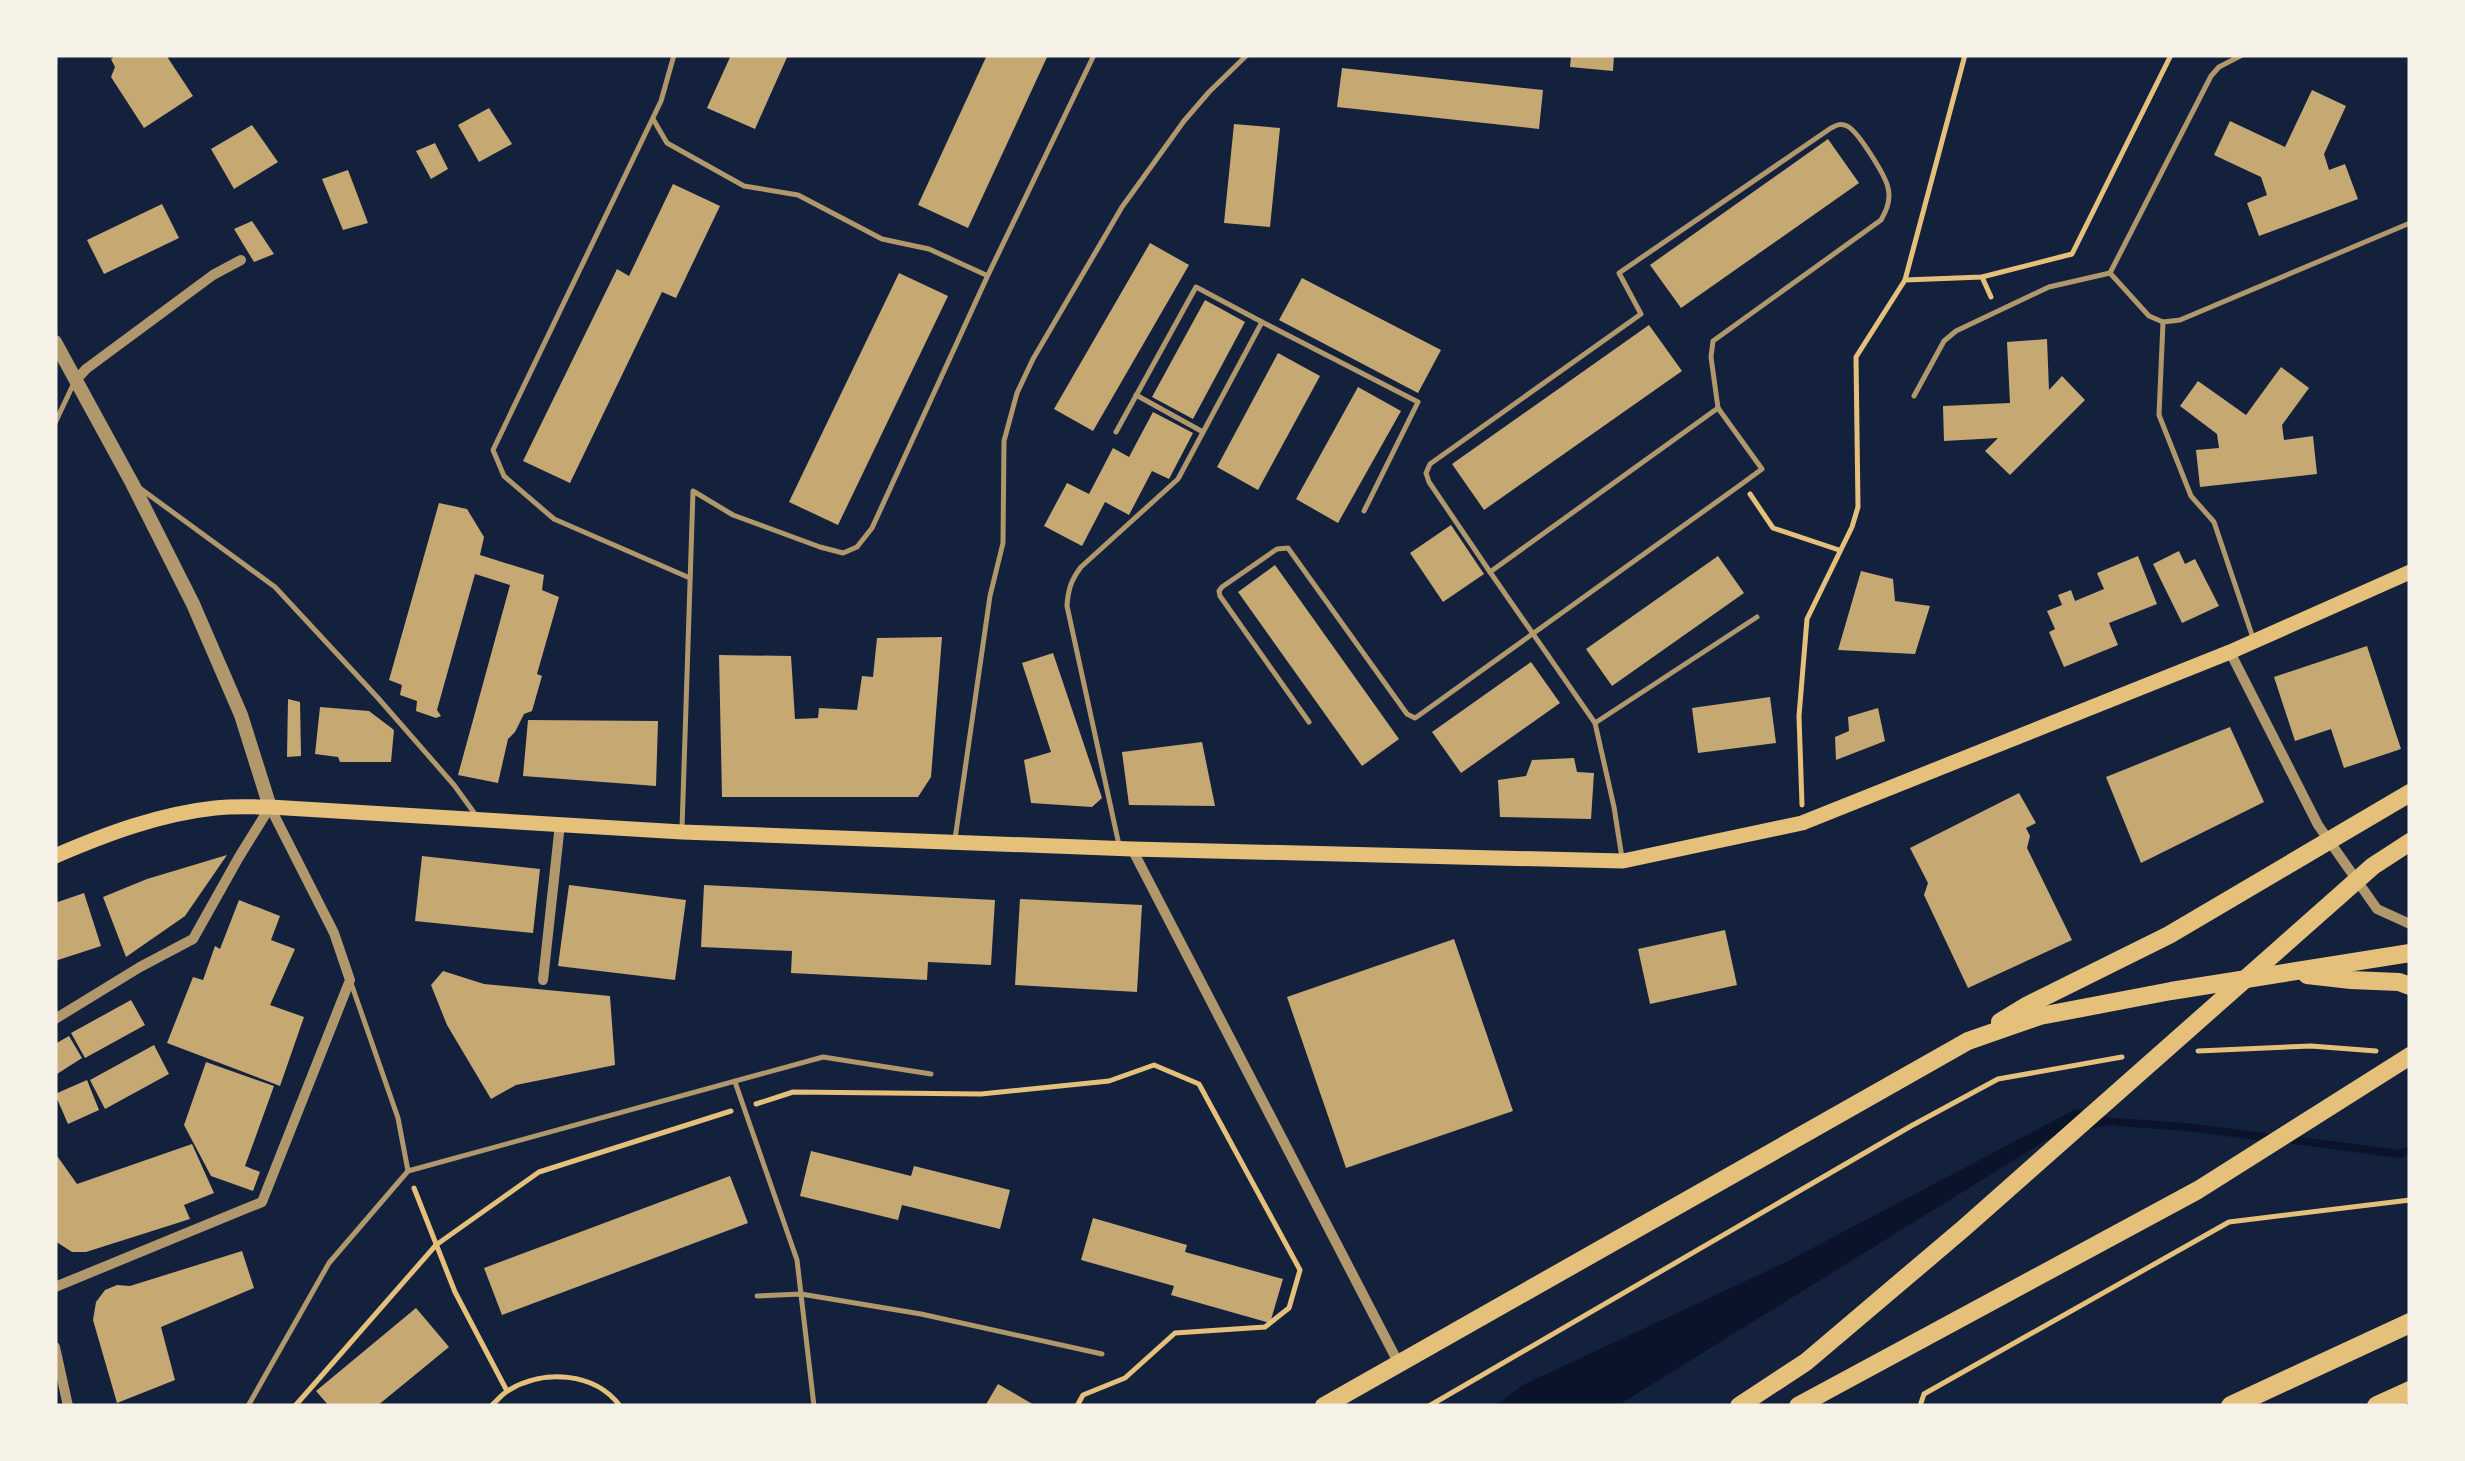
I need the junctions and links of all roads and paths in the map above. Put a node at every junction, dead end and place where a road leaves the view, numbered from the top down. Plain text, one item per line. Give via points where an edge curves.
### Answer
1 (674, 55) edge
2 (1094, 55) edge
3 (1247, 55) edge
4 (1965, 55) edge
5 (2171, 55) edge
6 (2242, 55) edge
7 (653, 119) junction
8 (2410, 223) edge
9 (241, 260) dead end
10 (2110, 272) junction
11 (988, 275) junction
12 (1982, 277) junction
13 (1905, 280) junction
14 (1997, 311) junction
15 (1262, 322) junction
16 (2163, 322) junction
17 (55, 342) edge
18 (75, 380) junction
19 (1136, 395) junction
20 (1914, 396) dead end
21 (1718, 408) junction
22 (55, 423) edge
23 (1116, 432) dead end
24 (1203, 432) junction
25 (132, 483) junction
26 (1743, 483) junction
27 (1364, 511) dead end
28 (1839, 550) junction
29 (1490, 572) junction
30 (2410, 572) edge
31 (690, 578) junction
32 (1757, 616) dead end
33 (1533, 634) junction
34 (2254, 641) junction
35 (2230, 652) junction
36 (1309, 722) dead end
37 (1596, 723) junction
38 (2410, 793) edge
39 (270, 807) junction
40 (480, 820) junction
41 (1802, 822) junction
42 (560, 824) junction
43 (682, 832) junction
44 (2330, 840) junction
45 (954, 842) junction
46 (2410, 842) edge
47 (1126, 849) junction
48 (55, 856) edge
49 (1622, 861) junction
50 (2410, 924) edge
51 (2410, 952) edge
52 (2286, 973) junction
53 (350, 980) junction
54 (543, 980) dead end
55 (2410, 986) edge
56 (55, 1019) edge
57 (1968, 1042) junction
58 (2182, 1052) dead end
59 (2390, 1052) dead end
60 (2128, 1056) dead end
61 (2410, 1056) edge
62 (932, 1074) dead end
63 (735, 1082) junction
64 (744, 1108) junction
65 (408, 1171) junction
66 (2410, 1200) edge
67 (436, 1245) junction
68 (55, 1287) edge
69 (801, 1294) junction
70 (757, 1296) dead end
71 (2410, 1323) edge
72 (55, 1347) edge
73 (1102, 1354) dead end
74 (1399, 1364) junction
75 (507, 1390) junction
76 (2410, 1391) edge
77 (68, 1406) edge
78 (248, 1406) edge
79 (294, 1406) edge
80 (491, 1406) edge
81 (620, 1406) edge
82 (814, 1406) edge
83 (1077, 1406) edge
84 (1324, 1406) edge
85 (1429, 1406) edge
86 (1739, 1406) edge
87 (1798, 1406) edge
88 (1920, 1406) edge
89 (2231, 1406) edge
90 (2376, 1406) edge

1 - 7 lane
2 - 11 lane
3 - 45 lane via 1208,92 1145,174 1017,394 1004,441 1003,543
4 - 13 path
5 - 12 path via 2072,254
6 - 10 lane via 2211,76
7 - 11 lane via 667,143 744,186 798,195 882,239 929,248
7 - 31 lane via 493,450 504,476 554,519
8 - 16 lane
9 - 18 street
10 - 14 lane via 2050,287
10 - 16 lane via 2149,316
11 - 31 lane via 872,528 857,547 820,548 734,515 693,491
12 - 13 path
12 - 14 path
13 - 28 path via 1856,356 1858,507
14 - 20 lane via 1949,336
15 - 19 lane via 1196,286
15 - 24 lane
15 - 27 lane via 1418,402
16 - 34 lane via 2159,415 2191,496 2214,522
17 - 18 street
18 - 22 lane
18 - 25 street
19 - 23 lane
19 - 24 lane
21 - 26 lane via 1762,469
21 - 29 lane
21 - 29 lane via 1713,341 1886,213 1884,175 1850,127 1830,128 1619,273 1642,314 1430,464 1430,482
24 - 47 lane via 1178,478 1080,567 1068,592
25 - 39 street via 241,715
25 - 40 lane via 275,587
26 - 28 path via 1773,528
26 - 33 lane
28 - 41 path via 1807,619 1799,716
29 - 33 lane
30 - 34 main road
31 - 43 lane
32 - 37 lane
33 - 36 lane via 1412,718 1290,551 1280,547 1219,591
33 - 37 lane
34 - 35 main road
35 - 41 main road
35 - 44 street
37 - 49 lane
38 - 44 highway
39 - 40 main road
39 - 48 main road via 183,813
39 - 53 street via 334,933
39 - 56 street via 193,940
40 - 42 main road
41 - 49 main road
42 - 43 main road
42 - 54 street
43 - 45 main road
44 - 50 street via 2377,908
44 - 57 highway
45 - 47 main road
46 - 86 highway via 2373,866 1806,1362
47 - 49 main road
47 - 74 street
51 - 52 highway
52 - 55 highway
52 - 57 highway via 2040,1016
53 - 65 lane via 398,1118
53 - 68 street via 262,1202
57 - 74 highway
58 - 59 path via 2311,1046
60 - 85 path via 1998,1079
61 - 87 highway via 2198,1190
62 - 63 lane via 823,1058
63 - 64 lane
63 - 65 lane
64 - 67 path via 539,1172
64 - 69 lane via 797,1260
64 - 83 path via 792,1092 981,1094 1109,1081 1154,1066 1200,1084 1300,1270 1289,1308 1265,1328 1176,1332 1125,1378 1084,1396
65 - 67 path
65 - 78 lane via 330,1264
66 - 88 path via 2229,1222 1924,1394
67 - 75 path
67 - 79 path
69 - 70 lane
69 - 73 lane
69 - 82 lane
71 - 89 highway
72 - 77 street
74 - 84 highway
75 - 80 path
75 - 81 path via 562,1376 591,1383
76 - 90 highway

